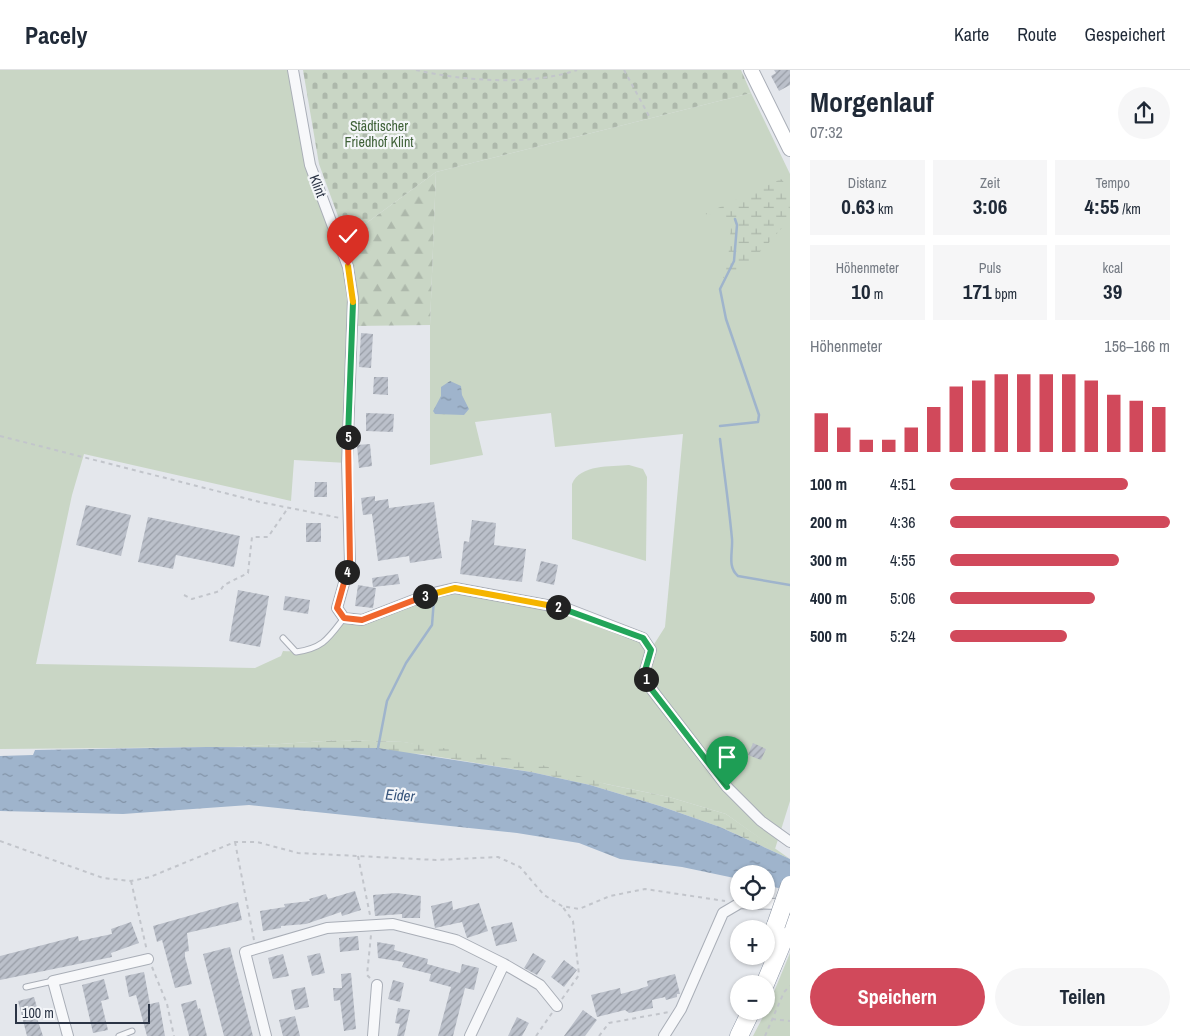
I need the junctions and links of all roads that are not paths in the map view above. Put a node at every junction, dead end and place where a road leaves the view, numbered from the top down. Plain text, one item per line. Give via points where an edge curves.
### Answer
1 (293, 70) edge
2 (751, 70) edge
3 (790, 149) edge
4 (344, 618) junction
5 (283, 638) dead end
6 (790, 842) edge
7 (790, 885) edge
8 (790, 910) edge
9 (784, 927) edge
10 (775, 938) edge
11 (148, 959) dead end
12 (504, 964) junction
13 (768, 975) edge
14 (53, 980) junction
15 (376, 985) dead end
16 (26, 987) dead end
17 (557, 1006) road end
18 (734, 1020) edge
19 (747, 1020) edge
20 (132, 1031) dead end
21 (68, 1036) edge
22 (119, 1036) edge
23 (266, 1036) edge
24 (373, 1036) edge
25 (470, 1036) edge
26 (664, 1036) edge
27 (726, 1036) edge
28 (739, 1036) edge

1 - 4 street, Klint via 310,165 348,266 353,298 347,463 350,562 337,608
2 - 3 street
4 - 5 lane via 325,642 312,650 296,652
4 - 6 street via 362,620 429,594 455,588 568,609 643,638 651,650 644,674 649,686 727,787 761,822
7 - 9 highway, bridge
8 - 26 street via 777,904 740,903 723,913 681,1009
9 - 10 highway
9 - 13 highway
11 - 14 street
12 - 17 street via 540,985
12 - 23 street via 456,940 393,924 327,928 256,947 245,952
12 - 25 street
14 - 16 lane
14 - 21 street
15 - 24 street
18 - 27 highway
19 - 28 highway
20 - 22 lane

